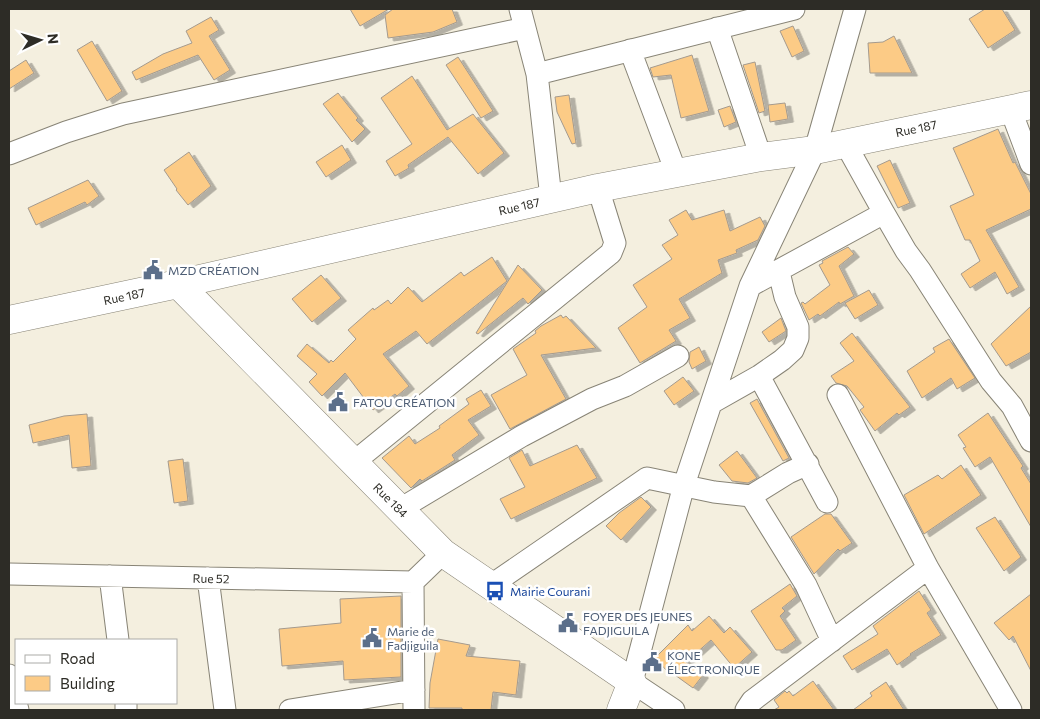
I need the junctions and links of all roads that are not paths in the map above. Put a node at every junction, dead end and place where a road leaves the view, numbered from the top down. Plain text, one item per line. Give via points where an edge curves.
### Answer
1 (794, 9) edge
2 (855, 9) edge
3 (522, 18) edge
4 (717, 28) junction
5 (630, 50) junction
6 (537, 74) junction
7 (1021, 107) edge
8 (845, 143) junction
9 (815, 150) junction
10 (9, 154) edge
11 (761, 157) junction
12 (1031, 164) edge
13 (676, 172) junction
14 (598, 188) junction
15 (551, 198) junction
16 (884, 213) junction
17 (778, 272) junction
18 (178, 284) junction
19 (750, 286) junction
20 (9, 320) edge
21 (678, 356) dead end
22 (759, 376) junction
23 (838, 395) dead end
24 (713, 402) junction
25 (1031, 441) edge
26 (354, 462) junction
27 (808, 464) junction
28 (684, 485) junction
29 (751, 496) junction
30 (826, 502) dead end
31 (400, 509) junction
32 (444, 553) junction
33 (928, 568) junction
34 (9, 574) edge
35 (110, 576) junction
36 (208, 578) junction
37 (413, 582) junction
38 (490, 586) junction
39 (118, 639) edge
40 (832, 641) junction
41 (9, 675) edge
42 (632, 682) junction
43 (15, 698) edge
44 (414, 700) edge
45 (225, 710) edge
46 (290, 710) edge
47 (621, 710) edge
48 (674, 710) edge
49 (746, 710) edge
50 (1011, 710) edge

1 - 4 street
2 - 9 street
3 - 6 street
3 - 10 street via 123,114
4 - 5 street
4 - 11 street
5 - 6 street
5 - 13 street
6 - 15 street
7 - 8 street, Rue 187
7 - 12 street
8 - 9 street, Rue 187
8 - 16 street
9 - 11 street, Rue 187
9 - 19 street
11 - 13 street, Rue 187
13 - 14 street, Rue 187
14 - 15 street, Rue 187
14 - 26 street via 615,243 611,253
15 - 18 street, Rue 187
16 - 17 street
16 - 25 street via 991,380 1012,406
17 - 19 street
17 - 22 street via 798,327 798,338 793,350
18 - 20 street, Rue 187
18 - 26 street, Rue 184
19 - 24 street
21 - 31 street via 522,436
22 - 24 street
22 - 27 street
23 - 33 street
24 - 28 street
26 - 31 street, Rue 184
27 - 29 street
27 - 30 street
28 - 29 street
28 - 38 street via 646,478
28 - 42 street
29 - 40 street via 806,585
31 - 32 street, Rue 184
32 - 37 street
32 - 38 street, Rue 184
33 - 40 street
33 - 50 street
34 - 35 street, Rue 52
35 - 36 street, Rue 52
35 - 39 street
36 - 37 street, Rue 52
36 - 45 street
37 - 44 street
38 - 42 street, Rue 184
40 - 49 street via 752,701
41 - 43 street
42 - 47 street
42 - 48 street
44 - 46 street

